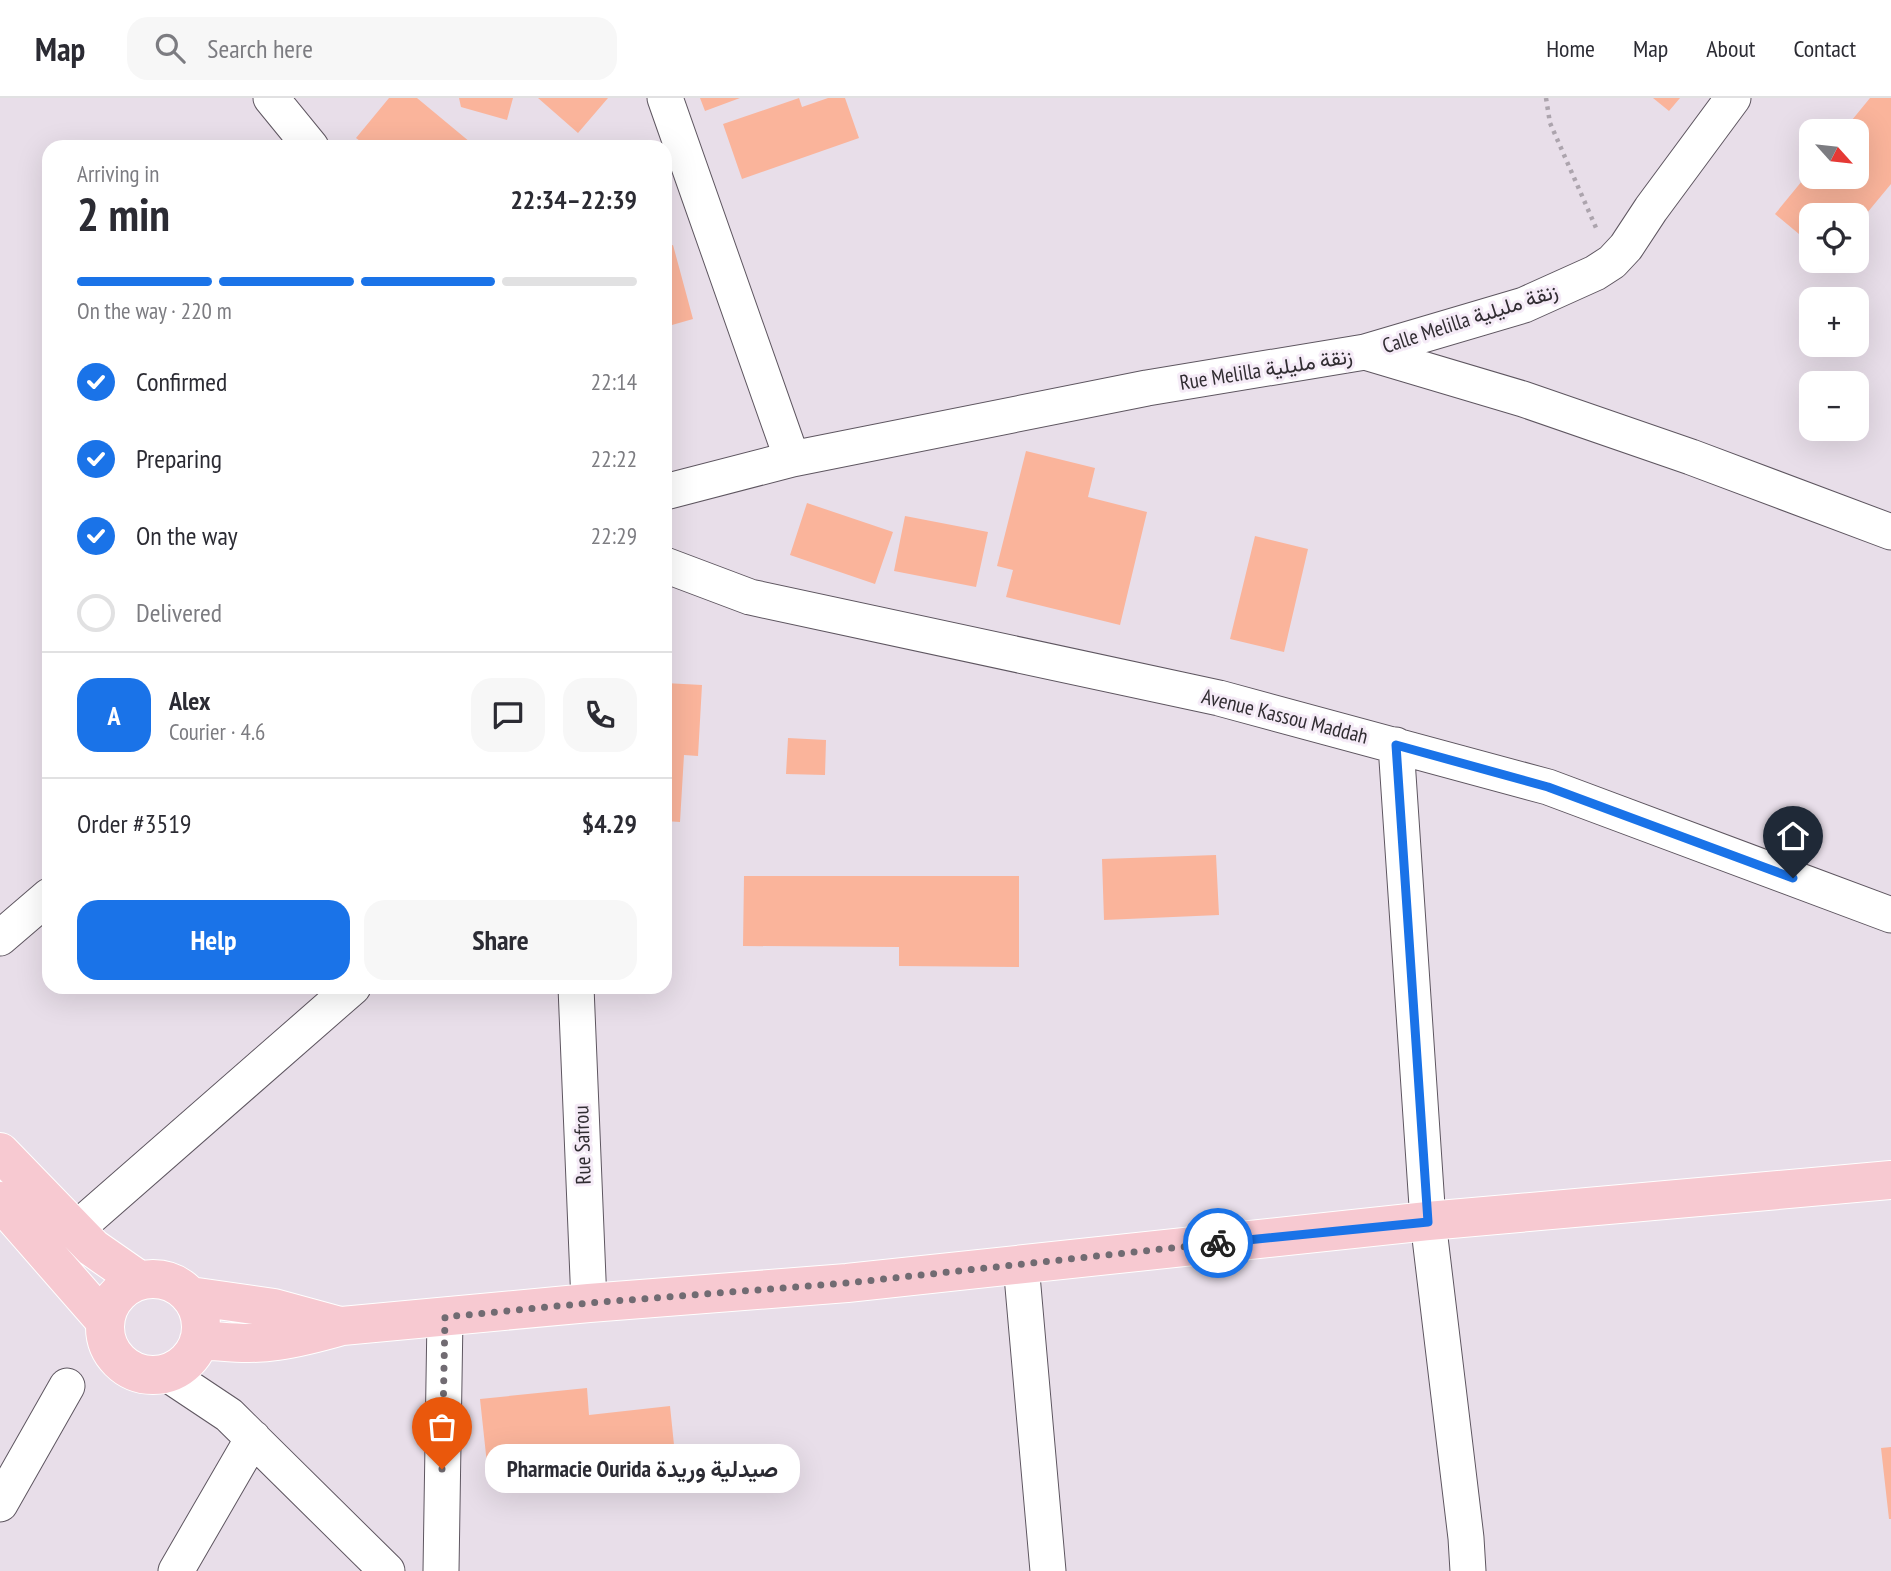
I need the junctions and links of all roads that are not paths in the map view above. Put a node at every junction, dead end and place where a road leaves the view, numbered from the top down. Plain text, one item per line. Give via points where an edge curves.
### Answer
1 (271, 98) edge
2 (665, 98) edge
3 (1733, 98) edge
4 (305, 140) edge
5 (1366, 352) junction
6 (792, 459) junction
7 (672, 490) edge
8 (1891, 532) edge
9 (672, 568) edge
10 (1396, 745) junction
11 (42, 902) edge
12 (1891, 915) edge
13 (0, 938) edge
14 (345, 994) edge
15 (576, 994) edge
16 (0, 1152) edge
17 (1891, 1180) edge
18 (0, 1201) edge
19 (1428, 1222) junction
20 (74, 1231) junction
21 (1021, 1264) junction
22 (139, 1280) junction
23 (190, 1296) junction
24 (589, 1303) junction
25 (445, 1317) junction
26 (105, 1321) junction
27 (342, 1326) junction
28 (186, 1356) junction
29 (67, 1386) dead end
30 (241, 1426) junction
31 (0, 1504) edge
32 (176, 1571) edge
33 (387, 1571) edge
34 (441, 1571) edge
35 (1048, 1571) edge
36 (1468, 1571) edge

1 - 4 street
2 - 6 street
3 - 5 street, Calle Melilla زنقة مليلية via 1612,262 1524,304
5 - 6 street, Rue Melilla زنقة مليلية via 1147,388
5 - 8 street, Rue Melilla زنقة مليلية via 1536,403
6 - 7 street, Rue Melilla زنقة مليلية
9 - 10 street, Avenue Kassou Maddah via 750,597 1219,698
10 - 12 street, Avenue Kassou Maddah via 1548,787
10 - 19 street
11 - 13 street
14 - 20 street
15 - 24 street, Rue Safrou
16 - 20 main road
17 - 19 main road
18 - 26 main road
19 - 21 main road
19 - 36 street
20 - 22 main road
21 - 24 main road
21 - 35 street
22 - 23 main road via 167,1280
22 - 26 main road via 122,1289
23 - 27 main road via 274,1308
23 - 28 main road via 201,1325
24 - 25 main road
25 - 27 main road
25 - 34 street
26 - 28 main road via 110,1348 127,1368 153,1375
27 - 28 main road
28 - 30 street
29 - 31 street
30 - 32 street
30 - 33 street

